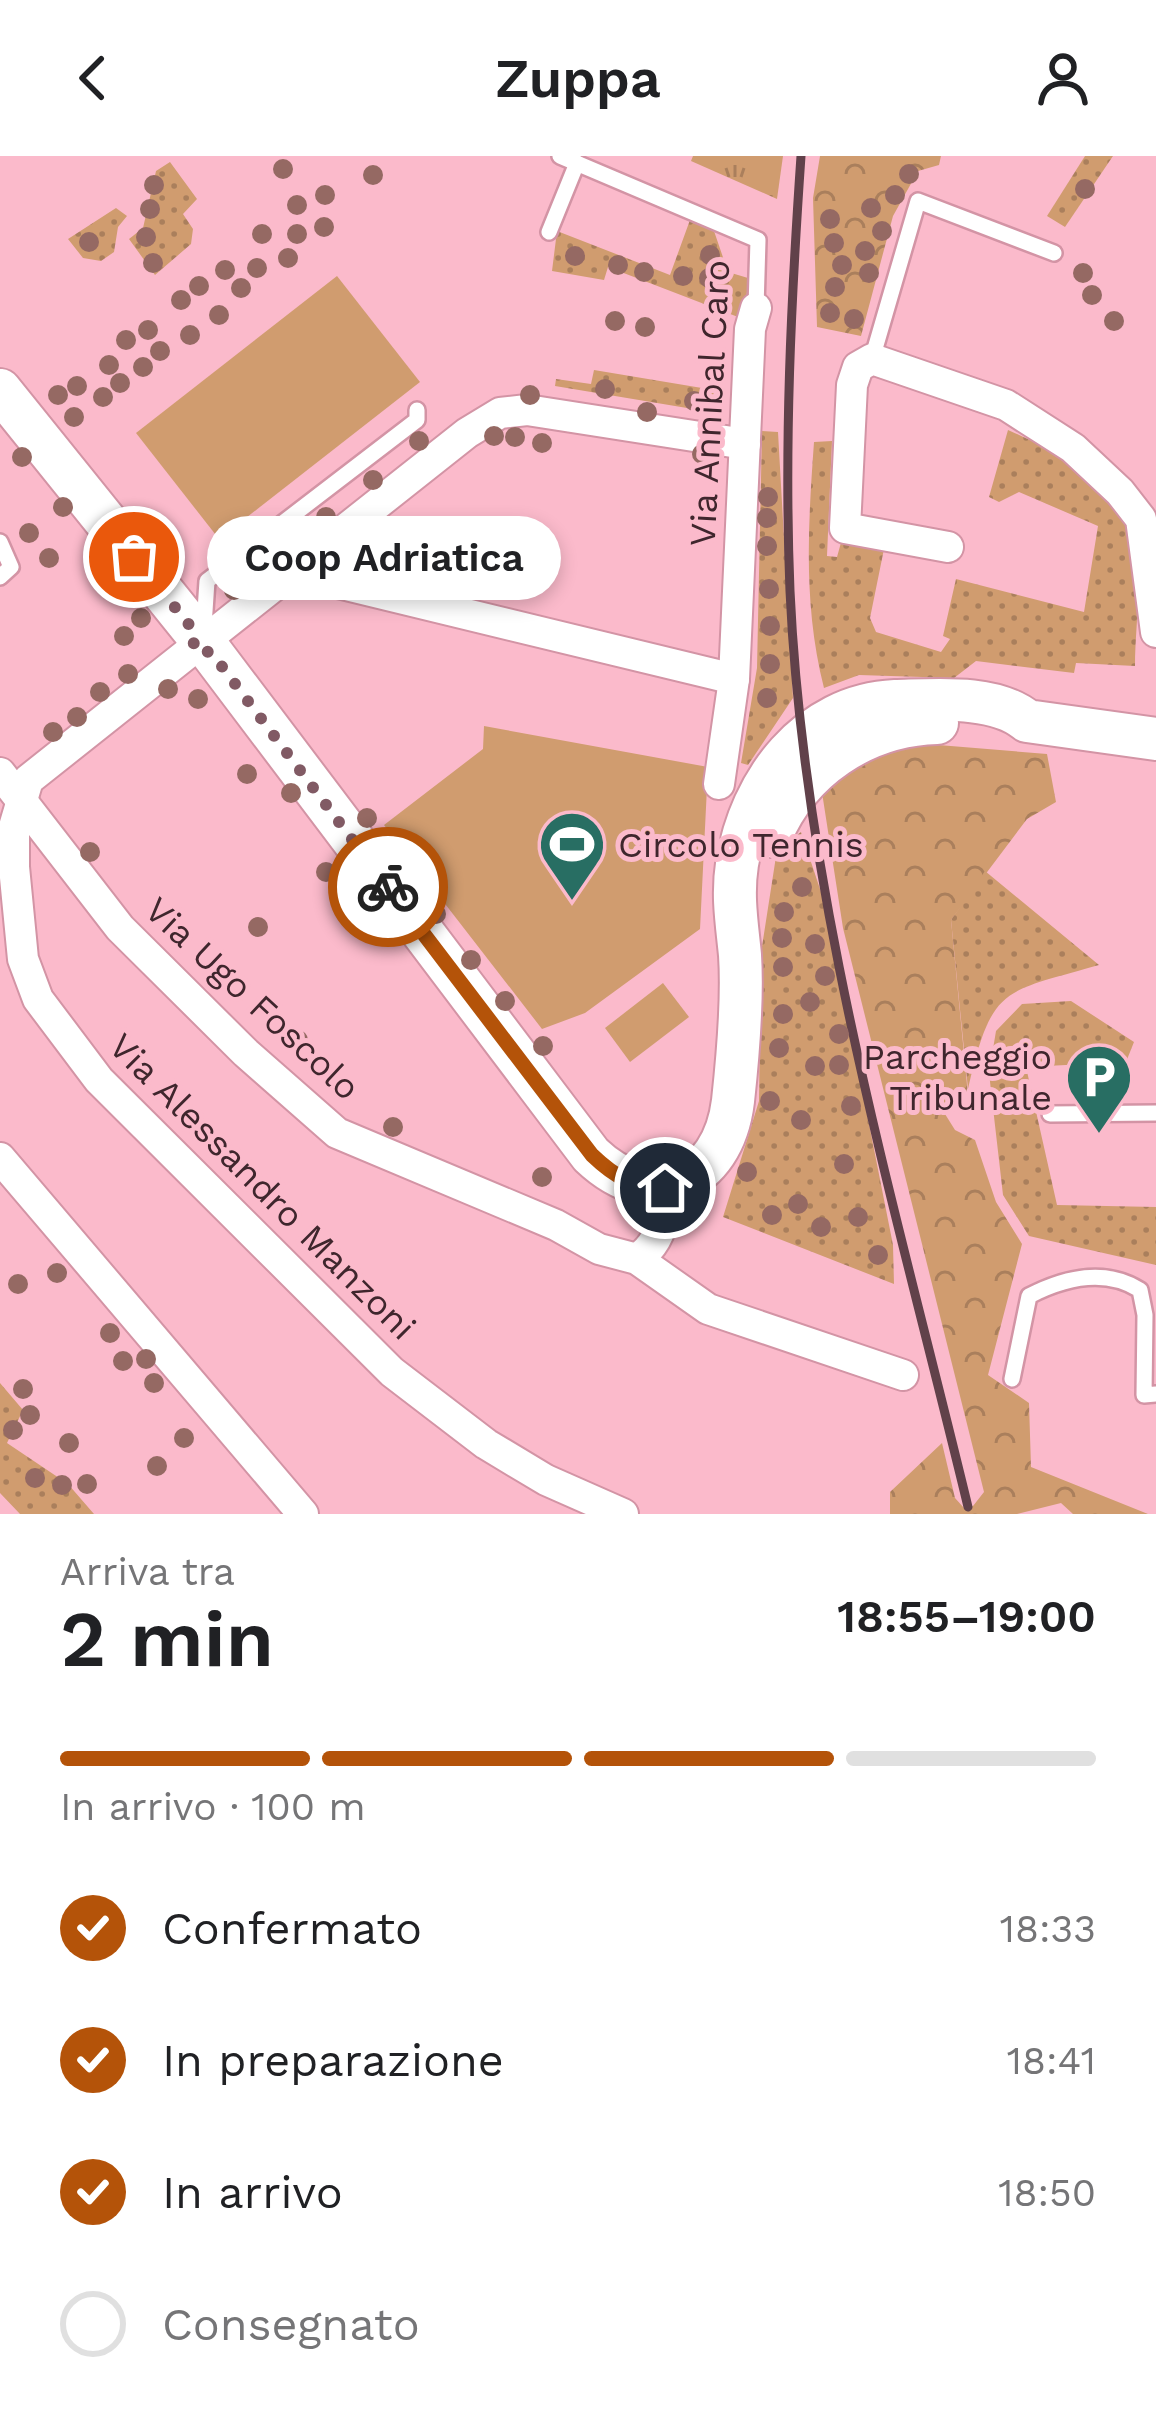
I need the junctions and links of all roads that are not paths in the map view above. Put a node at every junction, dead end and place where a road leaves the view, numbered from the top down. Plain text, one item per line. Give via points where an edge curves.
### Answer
1 (560, 156) edge
2 (577, 163) junction
3 (549, 232) dead end
4 (1054, 253) dead end
5 (756, 308) joint
6 (872, 358) junction
7 (0, 390) edge
8 (417, 410) dead end
9 (745, 444) junction
10 (0, 542) edge
11 (947, 547) dead end
12 (299, 565) junction
13 (0, 577) edge
14 (1156, 632) edge
15 (203, 639) junction
16 (734, 679) junction
17 (1156, 739) edge
18 (0, 773) edge
19 (719, 784) dead end
20 (21, 800) junction
21 (1156, 1113) edge
22 (1049, 1114) dead end
23 (0, 1158) edge
24 (661, 1173) junction
25 (638, 1259) junction
26 (903, 1375) dead end
27 (1012, 1379) dead end
28 (1156, 1394) edge
29 (303, 1514) edge
30 (623, 1514) edge

1 - 2 lane, Via Annibal Caro
2 - 3 lane
2 - 5 lane, Via Annibal Caro via 758,240
4 - 6 lane via 918,201
5 - 9 street, Via Annibal Caro
6 - 11 street via 858,367 852,386 845,528
6 - 14 street via 1006,404 1073,448 1120,492 1141,520
7 - 15 street
8 - 15 lane via 417,420 207,581
9 - 12 street via 527,410 500,413
9 - 16 street, Via Annibal Caro
10 - 13 lane via 11,568
12 - 15 street
12 - 16 street via 309,576
15 - 20 street via 28,780
15 - 24 street via 592,1155
16 - 19 street, Via Annibal Caro
17 - 24 street via 1027,721 1014,710 942,699 844,710 796,742 752,809 737,864 733,1106 708,1161
18 - 20 street, Via Ugo Foscolo
20 - 25 street, Via Ugo Foscolo via 120,928 337,1133
20 - 30 street, Via Alessandro Manzoni via 14,867 23,959 62,1037 392,1372 486,1444
21 - 22 lane
23 - 29 street
24 - 25 street via 656,1239
25 - 26 street, Via Ugo Foscolo via 708,1309
27 - 28 lane via 1029,1296 1079,1277 1127,1282 1140,1290 1145,1315 1144,1395

